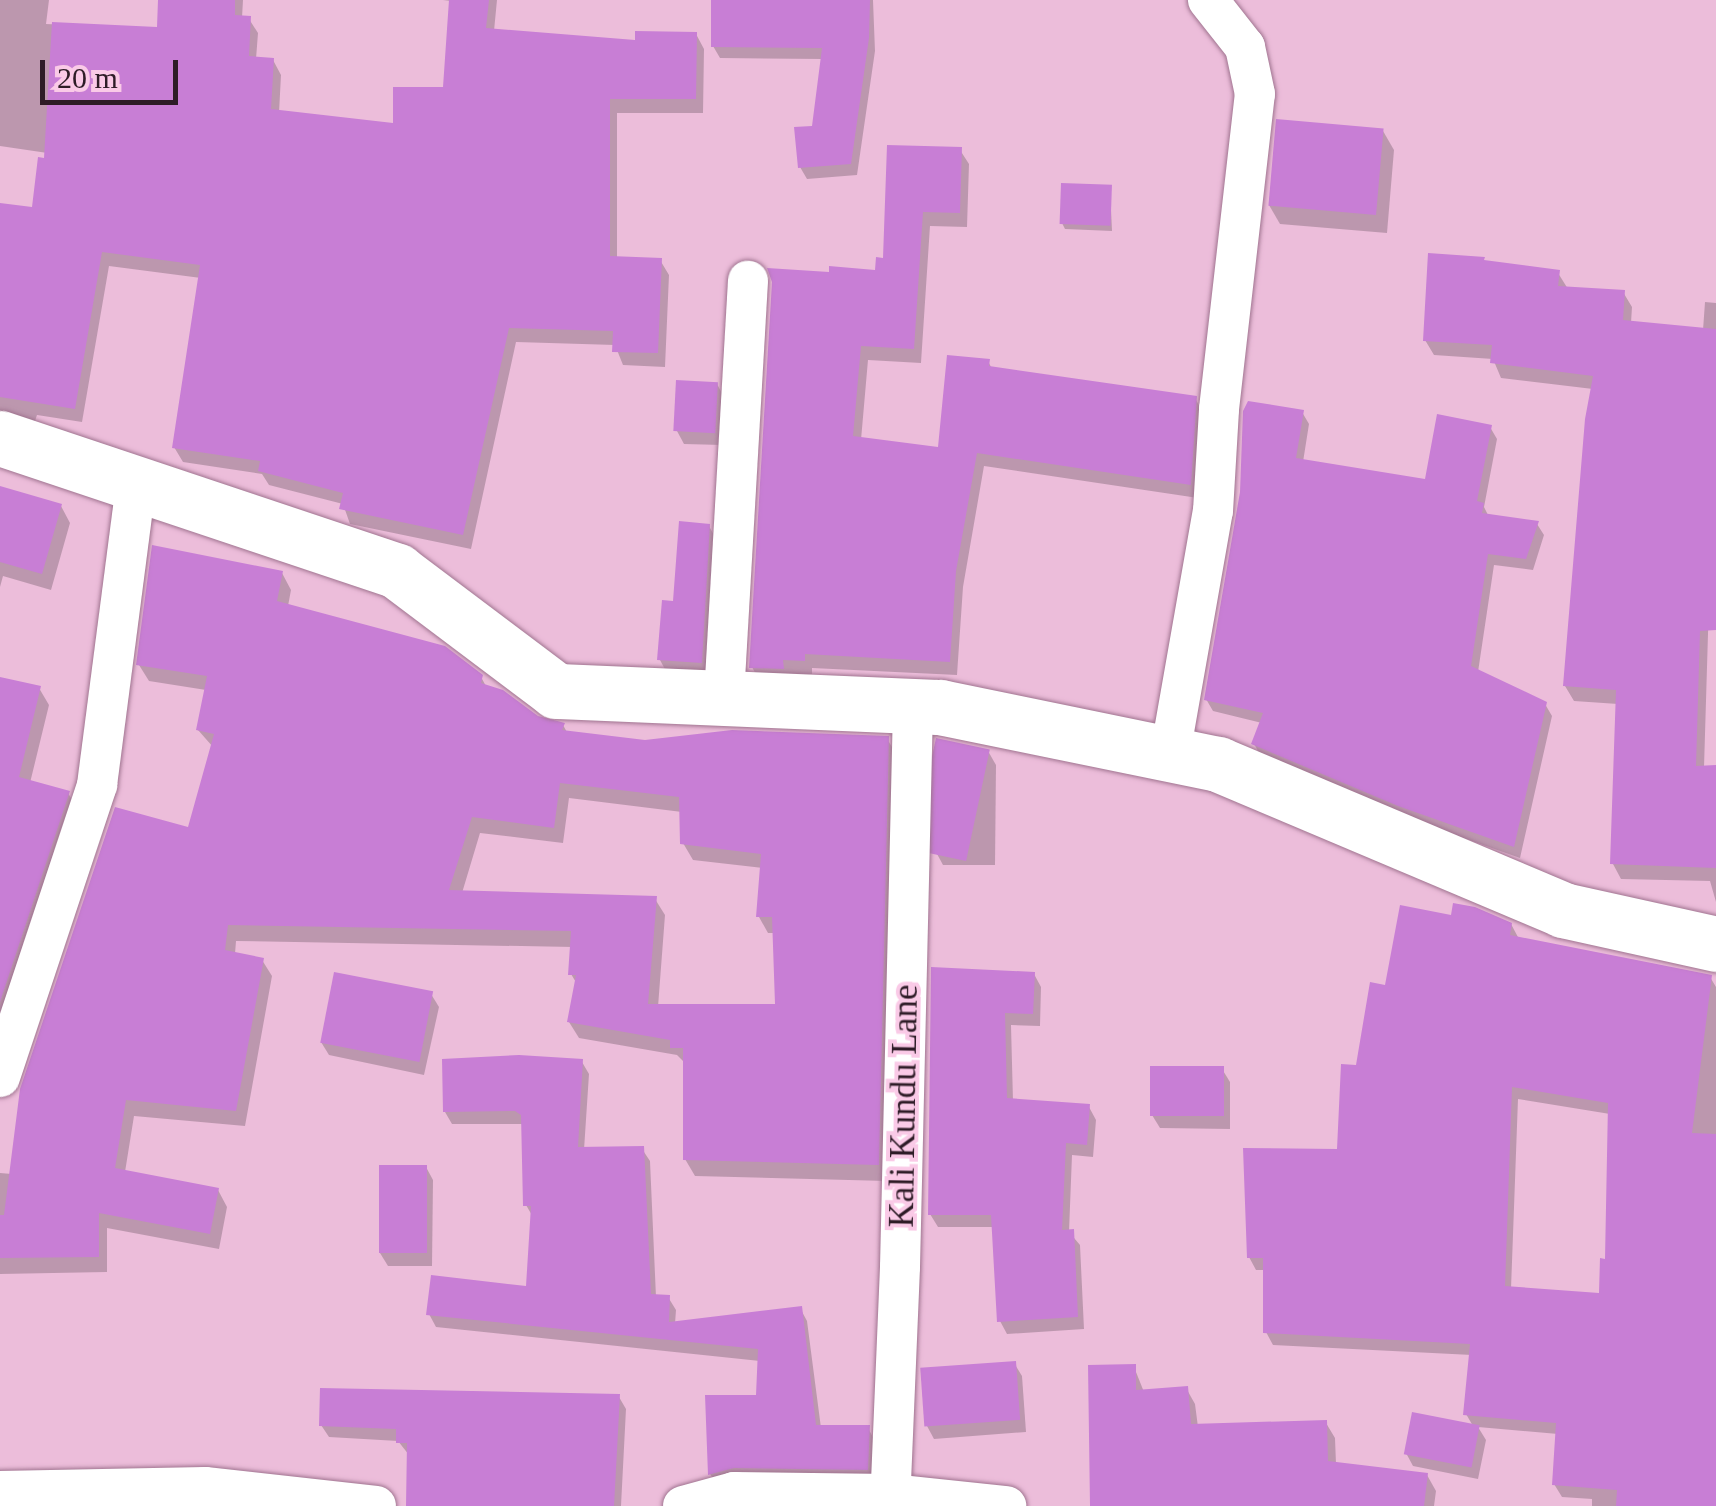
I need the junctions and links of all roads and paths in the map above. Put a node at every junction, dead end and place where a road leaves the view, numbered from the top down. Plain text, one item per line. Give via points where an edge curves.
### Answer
1 (1208, 0) edge
2 (748, 281) dead end
3 (0, 438) edge
4 (136, 484) junction
5 (724, 697) junction
6 (913, 706) junction
7 (1170, 754) junction
8 (1716, 944) edge
9 (0, 1077) edge
10 (0, 1491) edge
11 (890, 1500) edge
12 (376, 1506) edge
13 (683, 1506) edge
14 (1006, 1506) edge

1 - 7 street via 1244,46 1255,94 1213,512
2 - 5 street
3 - 4 main road
4 - 5 main road via 397,571 556,691
4 - 9 street via 97,784
5 - 6 main road
6 - 7 main road
6 - 11 street, Kali Kundu Lane
7 - 8 main road via 1218,764 1563,910
10 - 12 street via 205,1487
11 - 13 street via 734,1492
11 - 14 street

